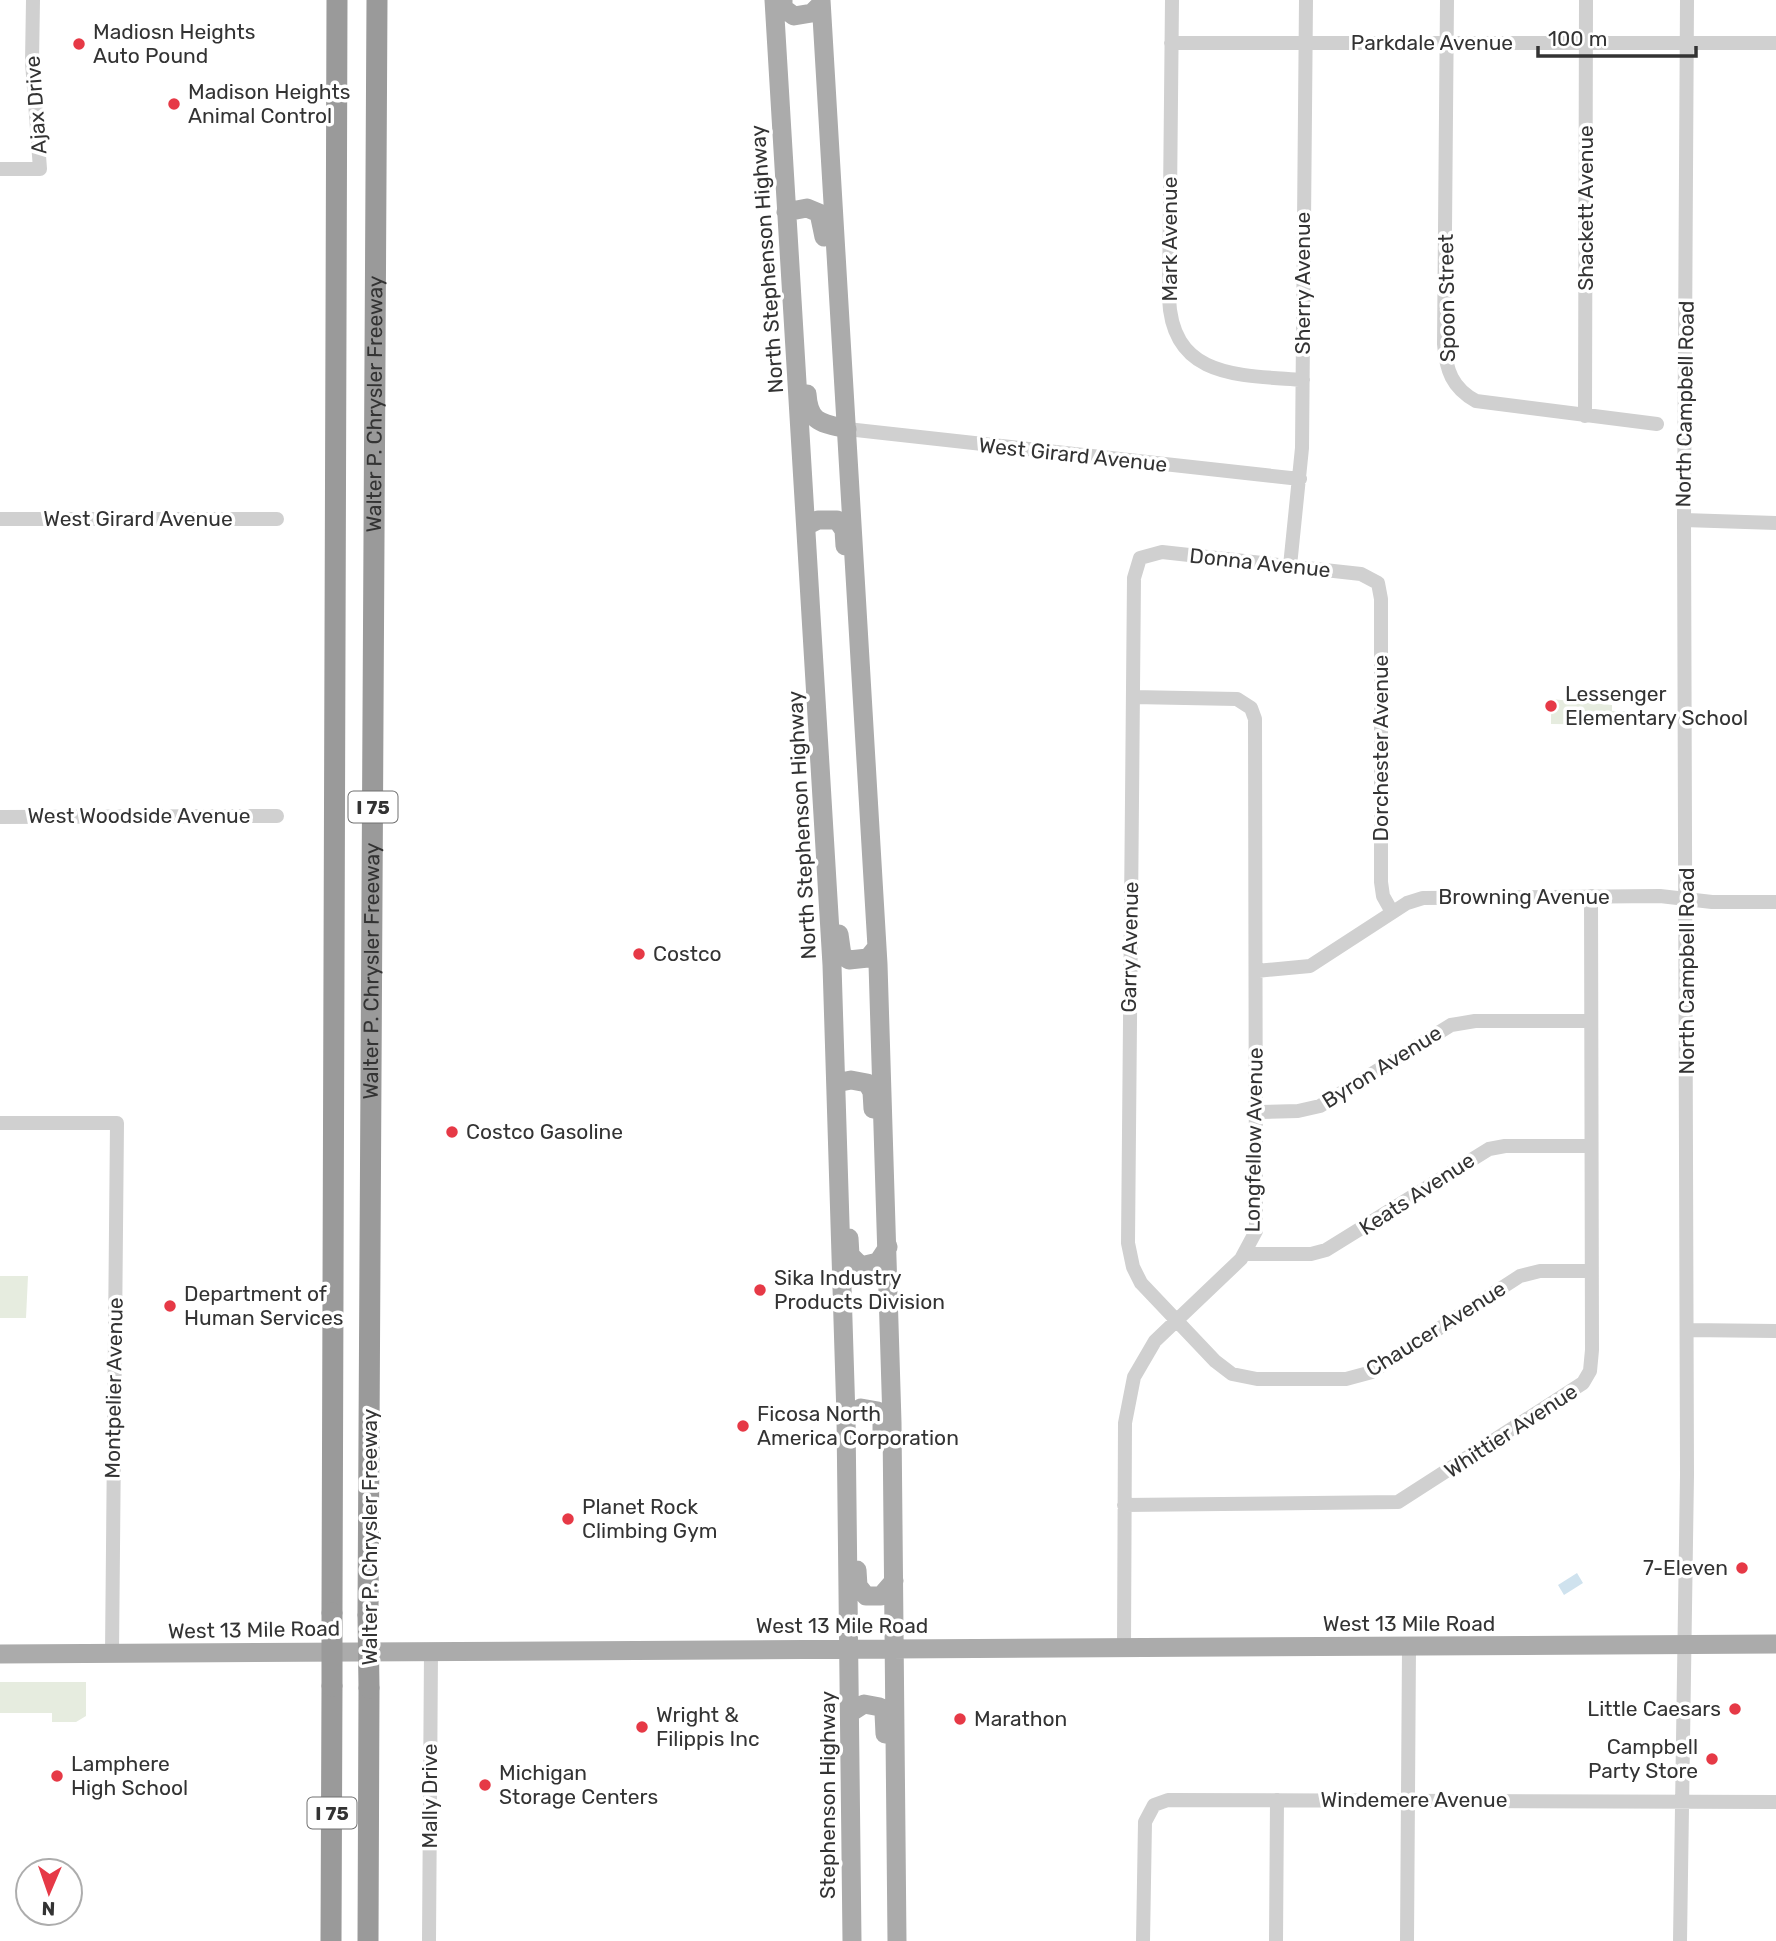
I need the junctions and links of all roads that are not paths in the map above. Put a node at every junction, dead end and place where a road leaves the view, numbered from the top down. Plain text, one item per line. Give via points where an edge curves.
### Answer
1 (33, 0) edge
2 (337, 0) edge
3 (377, 0) edge
4 (774, 0) edge
5 (783, 0) edge
6 (1172, 0) edge
7 (1306, 0) edge
8 (1447, 0) edge
9 (1586, 0) edge
10 (1686, 0) edge
11 (821, 2) edge
12 (1171, 43) junction
13 (1305, 43) junction
14 (1447, 43) junction
15 (1776, 43) edge
16 (1586, 44) junction
17 (1686, 44) junction
18 (0, 169) edge
19 (786, 212) junction
20 (790, 279) junction
21 (843, 365) junction
22 (1303, 380) junction
23 (1585, 416) junction
24 (1657, 424) dead end
25 (847, 429) junction
26 (1300, 479) junction
27 (0, 519) edge
28 (277, 519) dead end
29 (1684, 520) junction
30 (1776, 523) edge
31 (808, 525) junction
32 (1140, 558) joint
33 (1290, 566) junction
34 (1378, 583) joint
35 (863, 678) junction
36 (1133, 697) junction
37 (277, 816) dead end
38 (0, 817) edge
39 (824, 819) junction
40 (1591, 896) junction
41 (1686, 900) junction
42 (1776, 902) edge
43 (1392, 912) junction
44 (877, 947) junction
45 (1256, 971) junction
46 (1591, 1021) junction
47 (836, 1083) junction
48 (1257, 1112) junction
49 (0, 1123) edge
50 (885, 1140) junction
51 (1591, 1146) junction
52 (839, 1204) junction
53 (888, 1247) junction
54 (1245, 1254) junction
55 (1591, 1271) junction
56 (1176, 1320) junction
57 (1688, 1330) junction
58 (1776, 1331) edge
59 (846, 1417) junction
60 (847, 1450) junction
61 (1124, 1505) junction
62 (893, 1539) junction
63 (894, 1581) junction
64 (1683, 1644) junction
65 (1776, 1644) edge
66 (1409, 1647) junction
67 (849, 1648) junction
68 (895, 1648) junction
69 (1124, 1648) junction
70 (431, 1651) junction
71 (0, 1654) edge
72 (112, 1654) junction
73 (850, 1713) junction
74 (1409, 1799) junction
75 (1277, 1800) junction
76 (1681, 1801) junction
77 (1776, 1802) edge
78 (851, 1838) junction
79 (896, 1856) junction
80 (331, 1941) edge
81 (368, 1941) edge
82 (429, 1941) edge
83 (852, 1941) edge
84 (859, 1941) edge
85 (897, 1941) edge
86 (1143, 1941) edge
87 (1276, 1941) edge
88 (1407, 1941) edge
89 (1680, 1941) edge

1 - 18 street, Ajax Drive via 32,62 40,169
2 - 80 highway, Walter P. Chrysler Freeway / I 75, bridge
3 - 81 highway, Walter P. Chrysler Freeway / I 75, bridge
4 - 19 main road, North Stephenson Highway
5 - 11 main road via 783,8 794,16 812,13
6 - 12 street, Mark Avenue
7 - 13 street, Sherry Avenue
8 - 14 street, Spoon Street
9 - 16 street, Shackett Avenue
10 - 17 street, North Campbell Road
11 - 21 main road
12 - 13 street, Parkdale Avenue
12 - 22 street, Mark Avenue via 1169,298 1174,331 1199,362 1216,370
13 - 14 street, Parkdale Avenue
13 - 22 street, Sherry Avenue
14 - 16 street, Parkdale Avenue
14 - 23 street, Spoon Street via 1444,344 1448,374 1476,401
15 - 17 street, Parkdale Avenue
16 - 17 street, Parkdale Avenue
16 - 23 street, Shackett Avenue
17 - 29 street, North Campbell Road
19 - 20 main road, North Stephenson Highway
19 - 21 main road via 813,209 823,219 831,333
20 - 25 main road via 801,305 808,410 825,424
20 - 31 main road, North Stephenson Highway
21 - 25 main road
22 - 26 street, Sherry Avenue
23 - 24 street, Spoon Street
25 - 26 street, West Girard Avenue
25 - 35 main road
26 - 33 street, Sherry Avenue
27 - 28 street, West Girard Avenue
29 - 30 street
29 - 41 street, North Campbell Road
31 - 35 main road via 828,518 837,520 844,530 852,645
31 - 39 main road, North Stephenson Highway
32 - 33 street, Donna Avenue via 1162,552
32 - 36 street, Garry Avenue via 1134,578
33 - 34 street, Donna Avenue via 1367,575
34 - 43 street, Dorchester Avenue via 1381,882
35 - 44 main road
36 - 45 street, Longfellow Avenue via 1237,699 1253,713
36 - 56 street, Garry Avenue via 1128,1243 1141,1283
37 - 38 street, West Woodside Avenue
39 - 44 main road via 834,847 842,955 859,961
39 - 47 main road, North Stephenson Highway
40 - 41 street, Browning Avenue
40 - 43 street, Browning Avenue via 1431,897 1416,899
40 - 46 street, Whittier Avenue
41 - 42 street, Browning Avenue
41 - 57 street, North Campbell Road
43 - 45 street, Browning Avenue via 1310,966
44 - 50 main road
45 - 48 street, Longfellow Avenue
46 - 48 street, Byron Avenue via 1459,1022 1320,1107
46 - 51 street, Whittier Avenue
47 - 50 main road via 867,1083 872,1092 874,1129
47 - 52 main road, North Stephenson Highway
48 - 54 street, Longfellow Avenue via 1256,1231
49 - 72 street, Montpelier Avenue via 117,1123
50 - 53 main road
51 - 54 street, Keats Avenue via 1489,1149 1326,1250
51 - 55 street, Whittier Avenue
52 - 53 main road via 848,1225 850,1255 856,1263 874,1265
52 - 59 main road, North Stephenson Highway
53 - 62 main road
54 - 56 street, Longfellow Avenue
55 - 56 street, Chaucer Avenue via 1540,1271 1520,1276 1372,1372 1346,1379 1240,1377 1221,1366
55 - 61 street, Whittier Avenue via 1591,1363 1583,1383 1407,1498 1380,1504
56 - 61 street, Longfellow Avenue via 1142,1361 1130,1393
57 - 58 street
57 - 64 street, North Campbell Road
59 - 60 main road, North Stephenson Highway
59 - 62 main road via 867,1408 881,1416 884,1522
60 - 63 main road via 856,1489 859,1590 866,1596 881,1596
60 - 67 main road, North Stephenson Highway
61 - 69 street, Longfellow Avenue
62 - 63 main road
63 - 68 main road
64 - 65 main road, West 13 Mile Road
64 - 66 main road, West 13 Mile Road
64 - 76 street, North Campbell Road
66 - 69 main road, West 13 Mile Road
66 - 74 street
67 - 68 main road, West 13 Mile Road
67 - 70 main road, West 13 Mile Road
67 - 73 main road, Stephenson Highway
68 - 69 main road, West 13 Mile Road
68 - 79 main road
70 - 72 main road, West 13 Mile Road
70 - 82 street, Mally Drive
71 - 72 main road, West 13 Mile Road
73 - 78 main road, Stephenson Highway
73 - 79 main road via 864,1704 880,1707 884,1713 886,1832
74 - 75 street, Windemere Avenue
74 - 76 street, Windemere Avenue
74 - 88 street
75 - 86 street, Windemere Avenue via 1168,1800 1150,1809 1144,1828
75 - 87 street
76 - 77 street, Windemere Avenue
76 - 89 street, North Campbell Road
78 - 83 main road, Stephenson Highway
78 - 84 main road via 858,1870
79 - 85 main road

